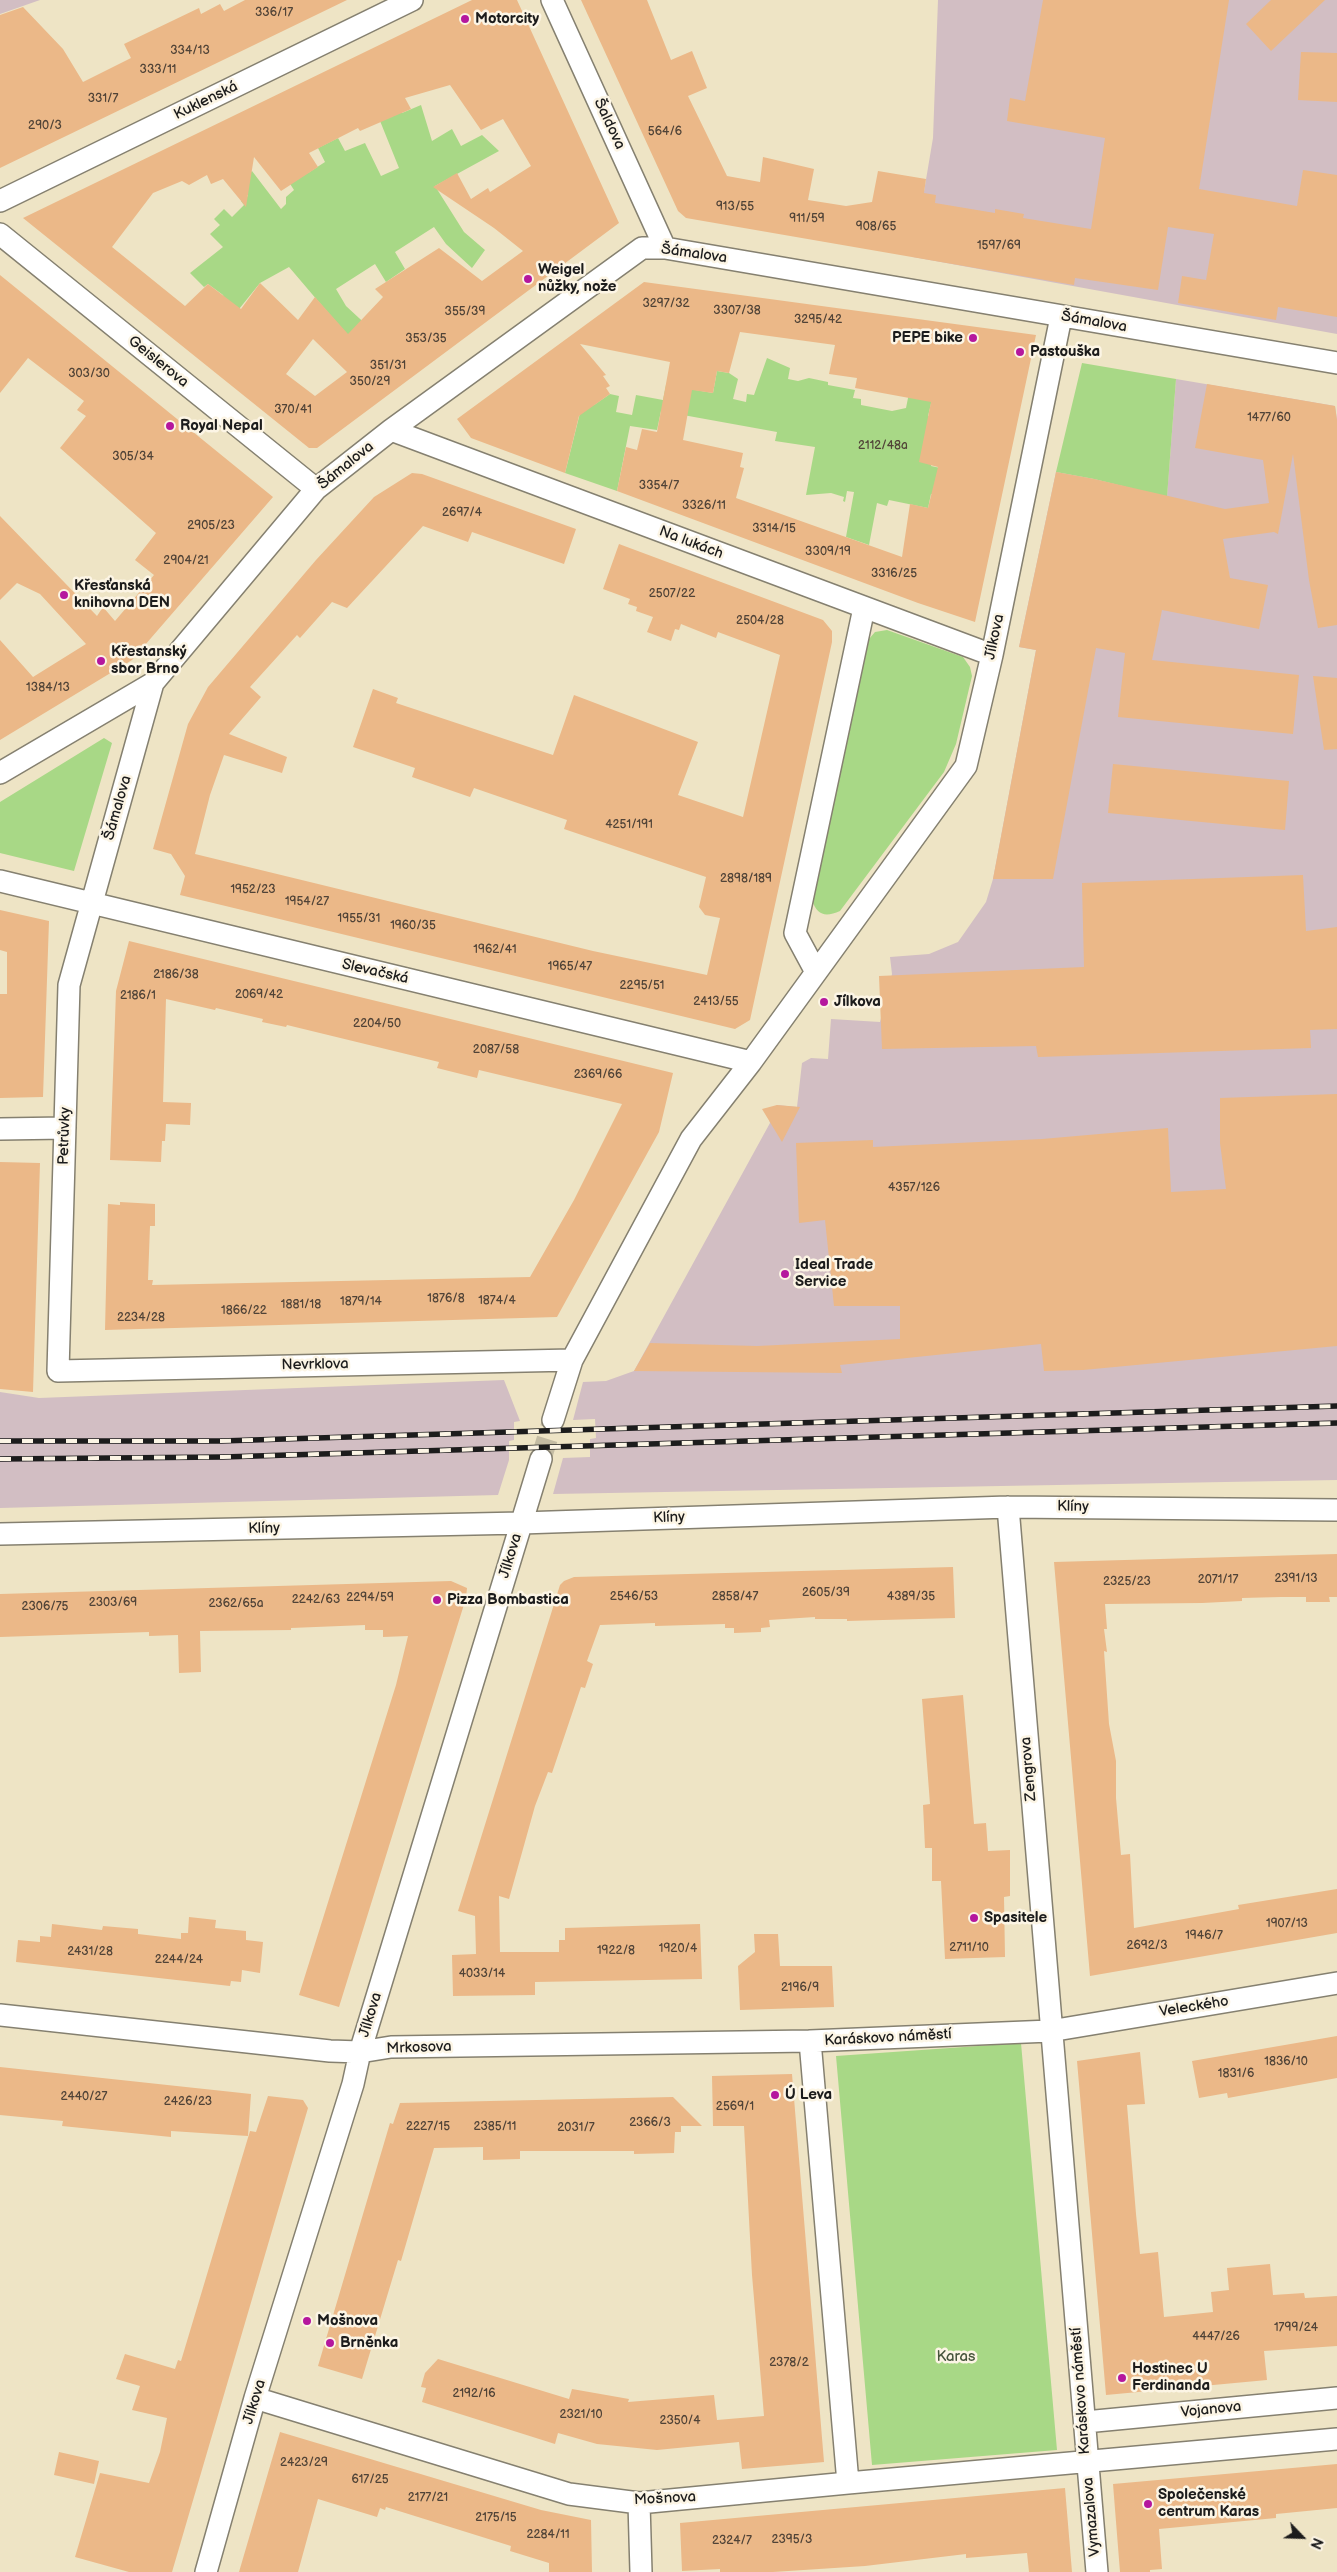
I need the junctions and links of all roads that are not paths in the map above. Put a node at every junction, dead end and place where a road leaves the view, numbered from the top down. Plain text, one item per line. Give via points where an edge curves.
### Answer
1 (412, 0) edge
2 (552, 0) edge
3 (0, 201) edge
4 (0, 234) edge
5 (665, 248) junction
6 (1061, 317) junction
7 (1337, 364) edge
8 (391, 430) junction
9 (316, 489) junction
10 (864, 608) junction
11 (992, 655) junction
12 (153, 683) junction
13 (0, 773) edge
14 (0, 881) edge
15 (91, 903) junction
16 (816, 972) junction
17 (751, 1062) junction
18 (65, 1128) junction
19 (0, 1129) edge
20 (572, 1360) junction
21 (58, 1370) joint
22 (553, 1420) tunnel mouth
23 (541, 1459) tunnel mouth
24 (1008, 1507) junction
25 (1337, 1510) edge
26 (521, 1523) junction
27 (0, 1534) edge
28 (1337, 1983) edge
29 (0, 2016) edge
30 (1050, 2031) junction
31 (810, 2041) junction
32 (360, 2052) junction
33 (256, 2398) junction
34 (1337, 2398) edge
35 (1085, 2422) junction
36 (1337, 2438) edge
37 (1088, 2462) junction
38 (848, 2482) junction
39 (639, 2503) junction
40 (206, 2572) edge
41 (641, 2572) edge
42 (1097, 2572) edge

1 - 3 street, Kuklenská
2 - 5 street, Šaldova
4 - 9 street, Geislerova
5 - 6 street, Šámalova
5 - 8 street, Šámalova via 642,248
6 - 7 street, Šámalova
6 - 11 street, Jílkova
8 - 9 street, Šámalova
8 - 10 street, Na lukách
9 - 12 street, Šámalova
10 - 11 street, Na lukách
10 - 16 street via 794,932
11 - 16 street, Jílkova via 966,766
12 - 13 street, Šámalova
12 - 15 street, Šámalova
14 - 15 street, Slevačská
15 - 17 street, Slevačská
15 - 18 street, Petrůvky via 70,985
16 - 17 street, Jílkova
17 - 20 street, Jílkova via 691,1140
18 - 19 street
18 - 21 street, Petrůvky
20 - 21 street, Nevrklova
20 - 22 street, Jílkova
23 - 26 street, Jílkova
24 - 25 street, Klíny
24 - 26 street, Klíny
24 - 30 street, Zengrova
26 - 27 street, Klíny
26 - 32 street, Jílkova
28 - 30 street, Veleckého
29 - 32 street, Mrkosova
30 - 31 street, Karáskovo náměstí
30 - 35 street, Karáskovo náměstí
31 - 32 street, Mrkosova via 391,2048
31 - 38 street, Karáskovo náměstí
32 - 33 street, Jílkova via 353,2084
33 - 39 street, Mošnova via 569,2494
33 - 40 street, Jílkova
34 - 35 street, Vojanova
35 - 37 street, Karáskovo náměstí
36 - 37 street
37 - 38 street, Karáskovo náměstí
37 - 42 street, Vymazalova
38 - 39 street, Mošnova
39 - 41 street

